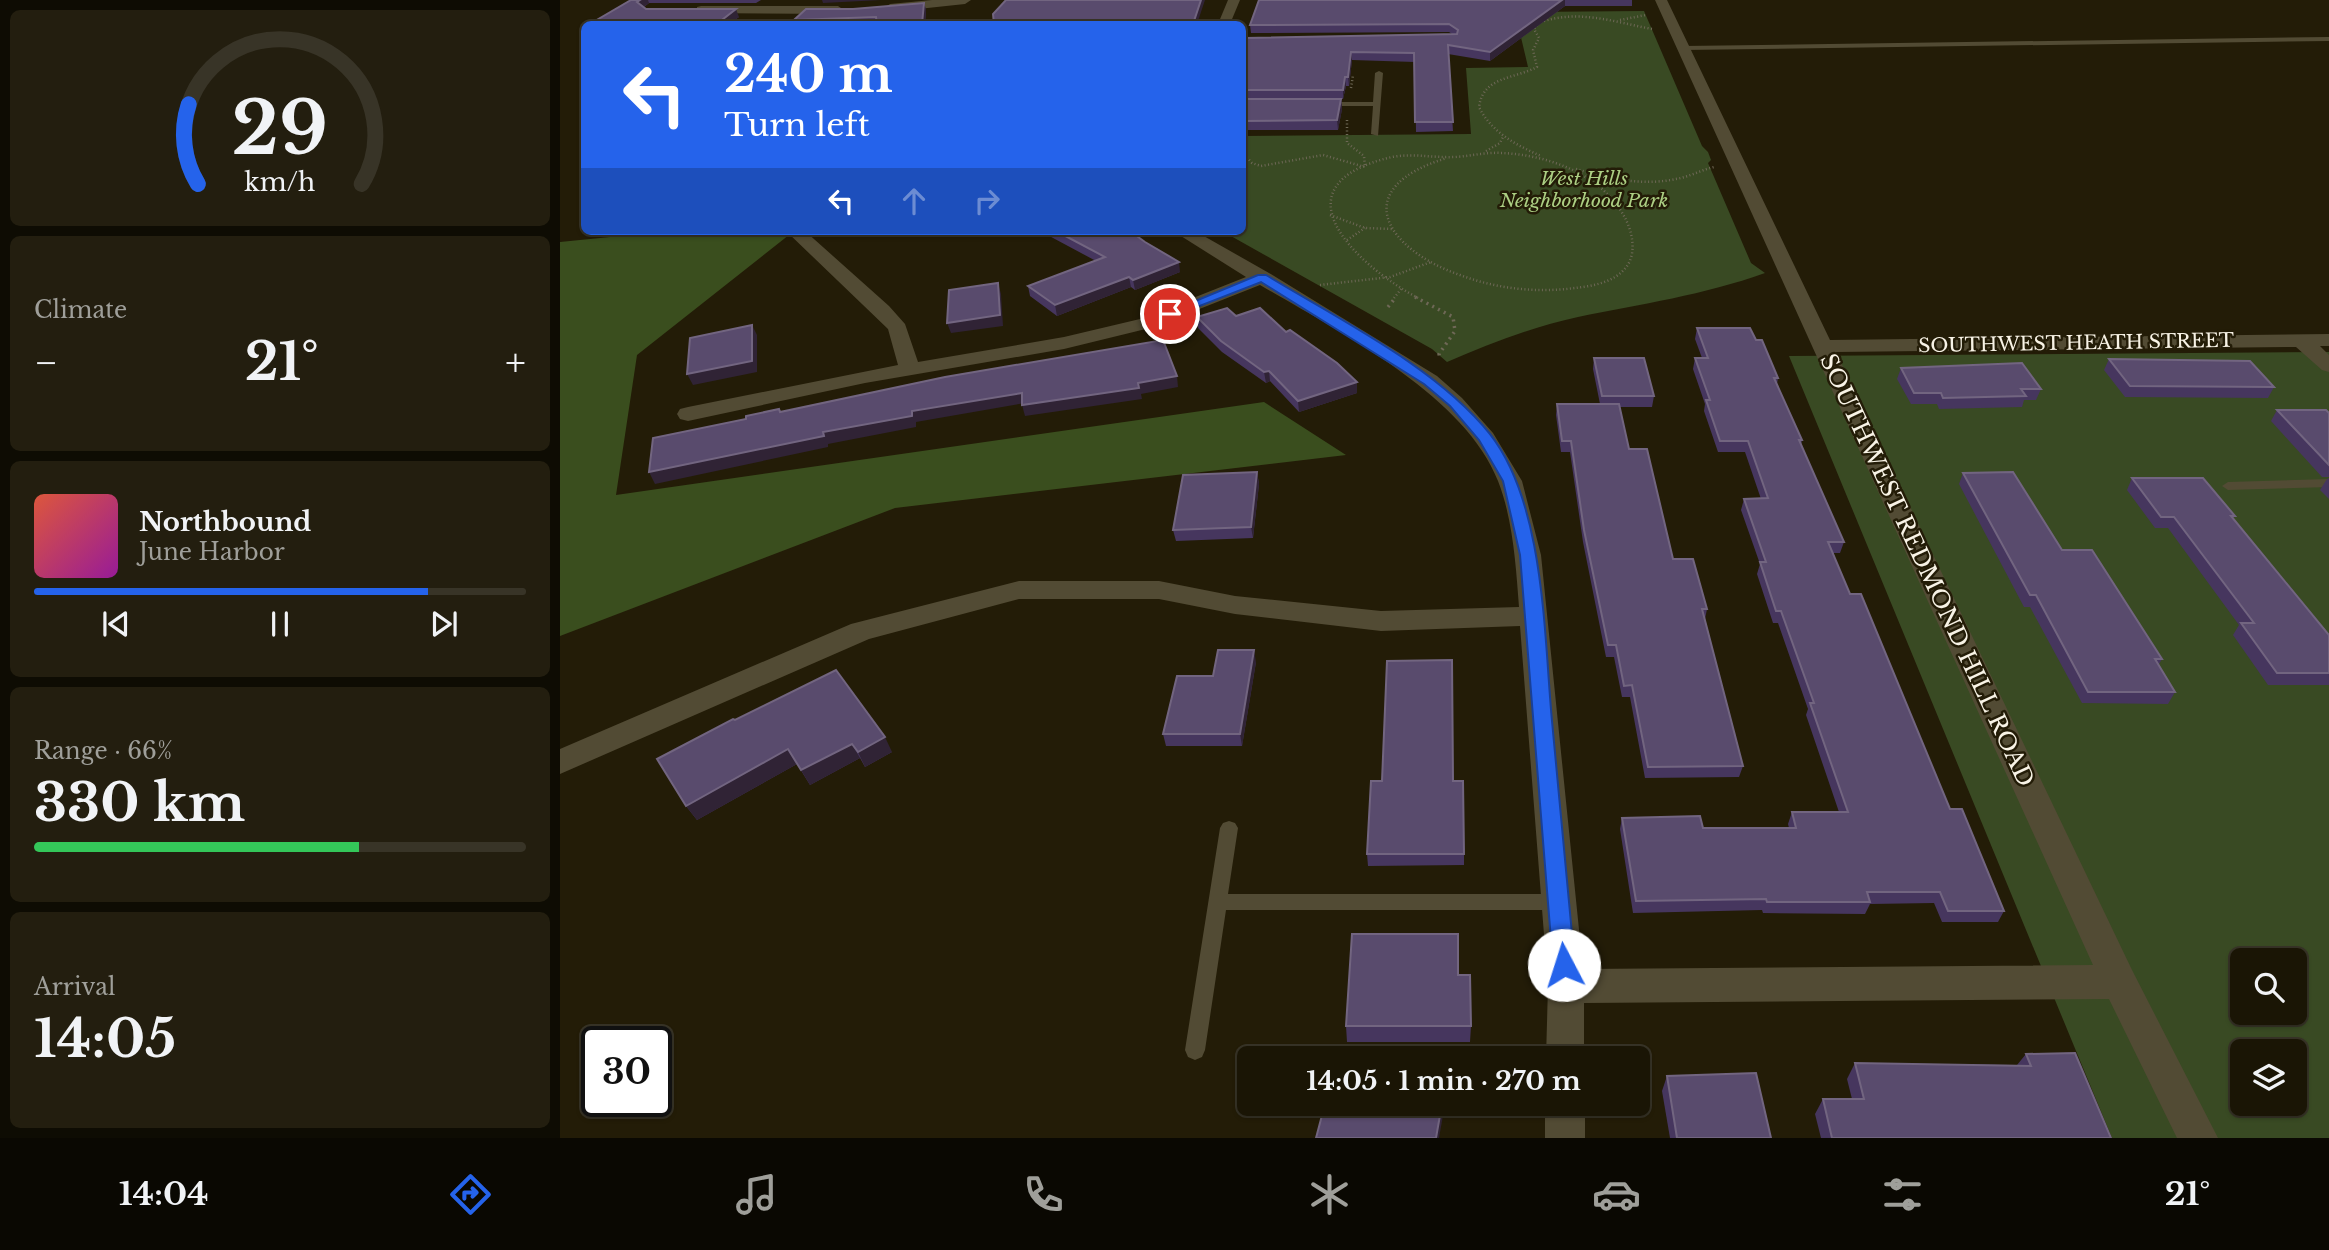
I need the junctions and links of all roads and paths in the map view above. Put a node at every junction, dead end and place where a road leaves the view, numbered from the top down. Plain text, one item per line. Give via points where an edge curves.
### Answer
1 (968, 0) edge
2 (1234, 0) edge
3 (1661, 0) edge
4 (876, 9) edge
5 (688, 10) edge
6 (855, 10) edge
7 (777, 11) junction
8 (963, 15) dead end
9 (1227, 19) edge
10 (767, 21) edge
11 (1675, 29) junction
12 (2329, 39) edge
13 (1684, 48) junction
14 (1379, 73) dead end
15 (1309, 104) edge
16 (1377, 104) junction
17 (1375, 134) dead end
18 (1503, 137) junction
19 (1482, 153) junction
20 (1246, 157) edge
21 (1447, 158) junction
22 (1563, 165) junction
23 (1365, 167) junction
24 (1739, 167) junction
25 (1330, 215) junction
26 (1365, 228) junction
27 (1392, 229) junction
28 (799, 235) edge
29 (1189, 235) edge
30 (1347, 240) junction
31 (1431, 262) junction
32 (1262, 277) junction
33 (1385, 278) junction
34 (1402, 288) junction
35 (1294, 297) junction
36 (1388, 307) dead end
37 (2301, 340) junction
38 (2329, 340) edge
39 (1822, 346) junction
40 (1443, 363) dead end
41 (2329, 366) edge
42 (910, 369) junction
43 (688, 414) dead end
44 (2329, 483) edge
45 (2228, 486) dead end
46 (1534, 616) junction
47 (560, 762) edge
48 (1229, 828) dead end
49 (1217, 902) junction
50 (1559, 902) junction
51 (2119, 982) junction
52 (1566, 986) junction
53 (1565, 1046) edge
54 (1195, 1051) dead end
55 (1565, 1116) edge
56 (1564, 1138) edge
57 (2198, 1138) edge

1 - 4 street
1 - 8 street
2 - 9 street
3 - 11 street, SOUTHWEST REDMOND HILL ROAD
5 - 7 street
6 - 7 street
7 - 10 street
11 - 13 street, SOUTHWEST REDMOND HILL ROAD
11 - 18 path via 1650,29 1592,16 1539,22 1534,29 1539,36 1533,55 1537,67 1500,79 1480,100 1485,118
12 - 13 lane
13 - 24 street, SOUTHWEST REDMOND HILL ROAD
14 - 16 lane
15 - 16 lane
16 - 17 lane
18 - 19 path
18 - 22 path
19 - 21 path
19 - 22 path via 1525,155
20 - 23 path via 1266,166 1321,154
21 - 23 path via 1407,155
21 - 27 path via 1418,167 1392,190 1386,201
22 - 24 path via 1608,178 1646,182 1675,180 1711,167
22 - 31 path via 1603,190 1628,221 1631,252 1619,274 1599,284 1563,290 1521,290
23 - 25 path via 1344,178 1330,203
24 - 39 street, SOUTHWEST REDMOND HILL ROAD
25 - 26 path
25 - 30 path
26 - 27 path
26 - 30 path
27 - 31 path via 1403,243
28 - 42 street via 898,328
29 - 32 street
30 - 33 path via 1372,271
31 - 33 path
32 - 35 street
32 - 42 street via 1147,323
33 - 34 path
33 - 35 path via 1321,285
34 - 36 path
34 - 40 path via 1453,317 1455,331 1439,354
35 - 46 street via 1429,381 1485,438 1510,481 1528,555
37 - 38 street, SOUTHWEST HEATH STREET
37 - 39 street, SOUTHWEST HEATH STREET
37 - 41 street
39 - 51 street, SOUTHWEST REDMOND HILL ROAD
42 - 43 street
44 - 45 lane
46 - 47 street via 1381,621 1235,605 1159,590 1019,590 861,631
46 - 50 street
48 - 49 lane
49 - 50 lane
49 - 54 lane
50 - 52 street
51 - 52 street
51 - 57 street, SOUTHWEST REDMOND HILL ROAD
52 - 53 street
55 - 56 street

